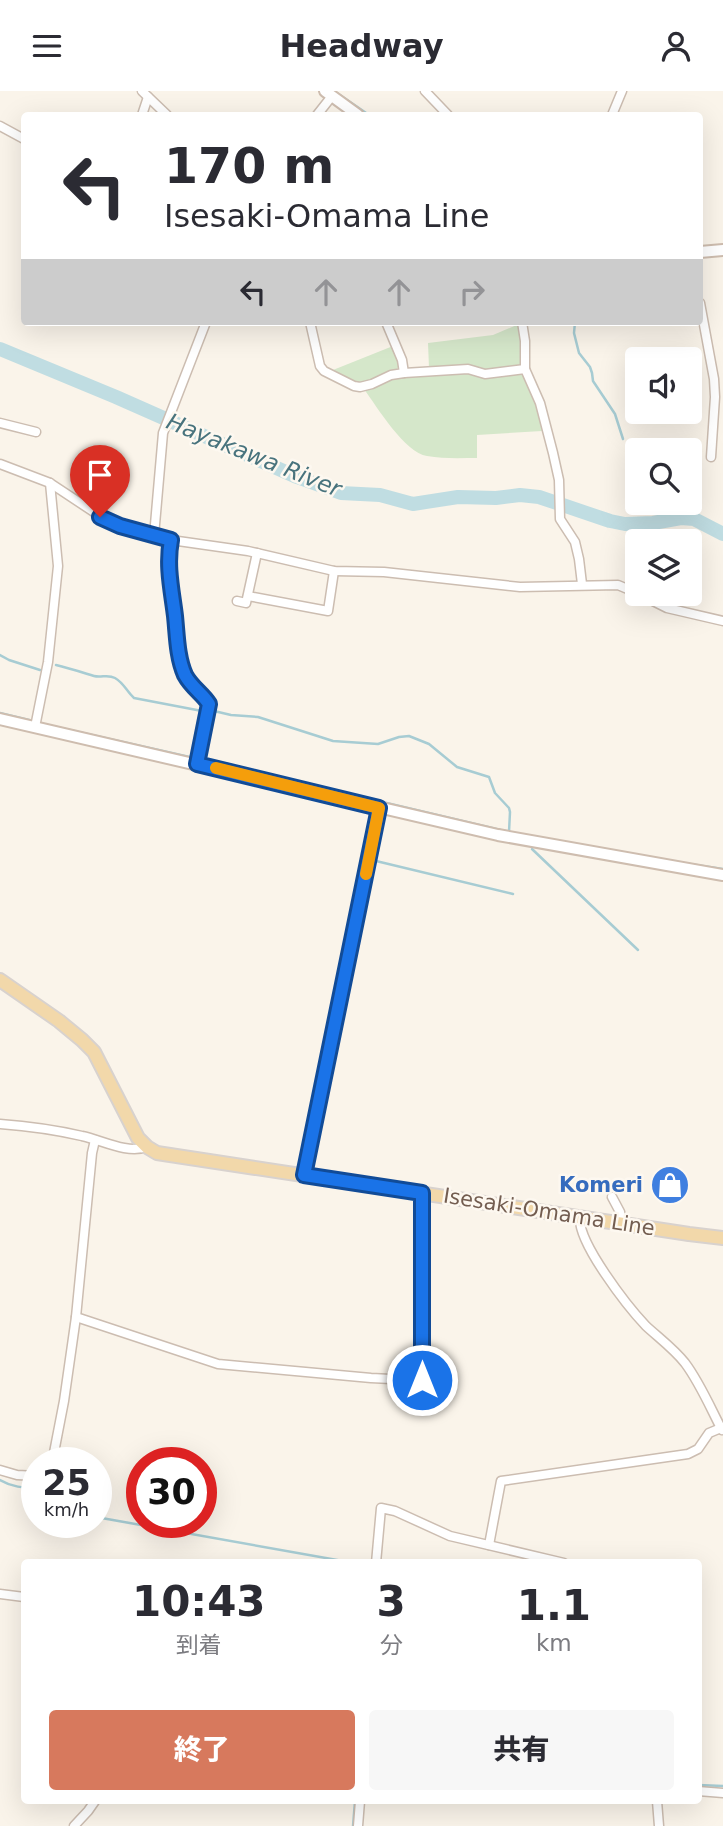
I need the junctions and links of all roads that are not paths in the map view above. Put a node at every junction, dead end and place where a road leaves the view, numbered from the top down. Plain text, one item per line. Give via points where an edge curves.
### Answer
1 (425, 91) edge
2 (622, 91) edge
3 (145, 94) edge
4 (329, 94) edge
5 (142, 112) edge
6 (164, 112) edge
7 (319, 112) edge
8 (354, 112) edge
9 (445, 112) edge
10 (613, 112) edge
11 (0, 126) edge
12 (21, 137) edge
13 (723, 250) edge
14 (703, 252) edge
15 (703, 319) edge
16 (204, 326) edge
17 (311, 326) edge
18 (388, 326) edge
19 (523, 326) edge
20 (525, 369) junction
21 (404, 373) junction
22 (0, 422) edge
23 (36, 432) dead end
24 (711, 457) dead end
25 (0, 464) edge
26 (50, 483) junction
27 (154, 536) junction
28 (171, 540) junction
29 (257, 553) junction
30 (334, 571) junction
31 (582, 584) junction
32 (625, 588) edge
33 (248, 596) junction
34 (237, 601) dead end
35 (663, 606) edge
36 (723, 621) edge
37 (0, 719) edge
38 (35, 727) junction
39 (197, 764) junction
40 (379, 808) junction
41 (723, 875) edge
42 (0, 979) edge
43 (0, 1124) edge
44 (95, 1140) junction
45 (147, 1147) junction
46 (304, 1175) junction
47 (422, 1193) junction
48 (612, 1196) dead end
49 (580, 1217) junction
50 (622, 1223) junction
51 (723, 1238) edge
52 (76, 1317) junction
53 (422, 1380) junction
54 (451, 1382) dead end
55 (722, 1430) edge
56 (55, 1447) edge
57 (0, 1471) edge
58 (21, 1475) edge
59 (489, 1545) junction
60 (376, 1559) edge
61 (547, 1559) edge
62 (0, 1594) edge
63 (21, 1597) edge
64 (702, 1791) edge
65 (723, 1793) edge
66 (93, 1804) edge
67 (360, 1804) edge
68 (657, 1804) edge
69 (74, 1826) edge
70 (358, 1826) edge
71 (659, 1826) edge

1 - 9 street
2 - 10 street
3 - 5 street
3 - 6 street
4 - 7 street
4 - 8 street
11 - 12 street
13 - 14 street
15 - 24 street via 714,379
16 - 27 street via 162,437
17 - 21 street via 318,363 324,371 360,387
18 - 21 street
19 - 20 street
20 - 21 street via 485,375 468,369
20 - 31 street via 540,403 559,480 559,516 575,543
22 - 23 street
25 - 26 street
26 - 27 street via 109,522
26 - 38 street via 58,566 48,661
27 - 28 street
28 - 29 street
28 - 39 street via 169,573 180,657 192,687 209,704
29 - 30 street
29 - 33 street
30 - 31 street via 520,587
30 - 33 street via 328,611
31 - 32 street
33 - 34 street via 246,603
35 - 36 street
37 - 38 street
38 - 39 street
39 - 40 street
40 - 41 street
40 - 46 street
42 - 45 main road via 94,1052 133,1130
43 - 44 street
44 - 45 street via 128,1148
44 - 52 street
45 - 46 main road, Isesaki-Omama Line via 165,1155
46 - 47 main road, Isesaki-Omama Line
47 - 49 main road, Isesaki-Omama Line
47 - 53 street
48 - 50 street
49 - 50 main road, Isesaki-Omama Line
49 - 55 street via 600,1265 634,1313 684,1362
50 - 51 main road, Isesaki-Omama Line
52 - 53 street via 218,1364
52 - 56 street
53 - 54 street
55 - 59 street via 709,1433 698,1449 688,1454 501,1481
57 - 58 street
59 - 60 street via 450,1536 381,1507
59 - 61 street
62 - 63 street
64 - 65 street
66 - 69 street
67 - 70 street
68 - 71 street

